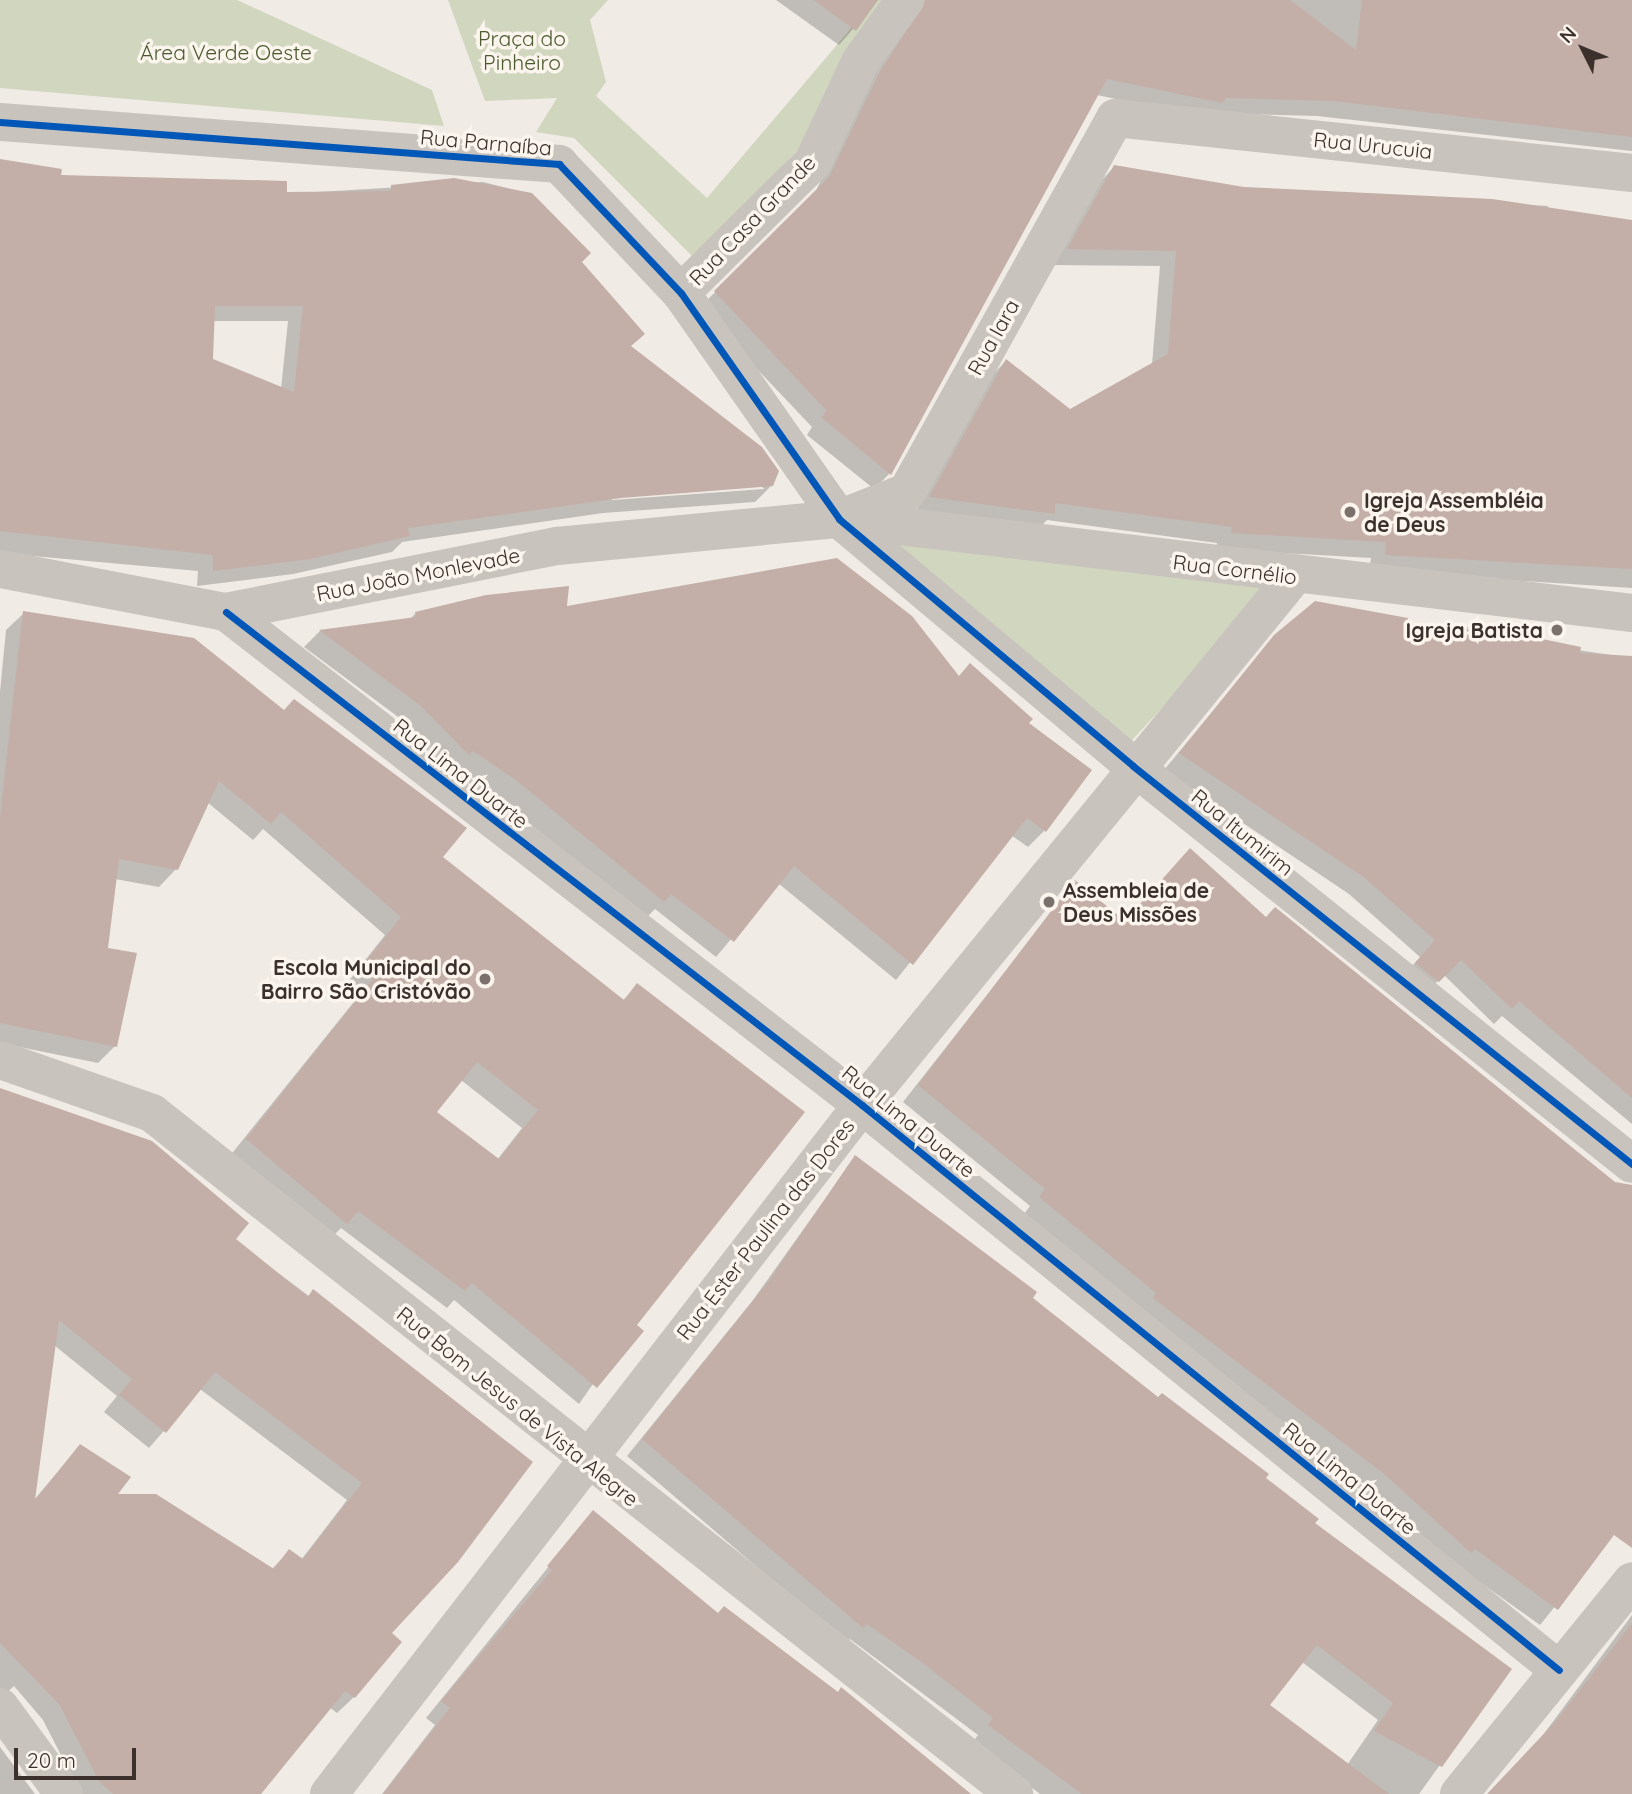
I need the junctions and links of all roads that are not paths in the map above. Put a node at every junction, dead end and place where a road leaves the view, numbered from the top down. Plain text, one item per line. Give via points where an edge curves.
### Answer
1 (905, 0) edge
2 (1115, 118) joint
3 (0, 122) edge
4 (1632, 173) edge
5 (681, 293) junction
6 (839, 519) junction
7 (1, 574) edge
8 (1294, 576) junction
9 (226, 612) junction
10 (1632, 613) edge
11 (1133, 766) junction
12 (0, 1060) edge
13 (862, 1105) junction
14 (1632, 1164) edge
15 (584, 1460) junction
16 (1632, 1581) edge
17 (1559, 1670) junction
18 (0, 1707) edge
19 (64, 1794) edge
20 (329, 1794) edge
21 (1014, 1794) edge
22 (1459, 1794) edge

1 - 5 street, Rua Casa Grande via 860,62 813,162
2 - 4 street, Rua Urucuia
2 - 6 street, Rua Iara via 906,492
3 - 5 street, Rua Parnaíba via 558,164
5 - 6 street, Rua Parnaíba
6 - 8 street, Rua Cornélio
6 - 9 street, Rua João Monlevade via 557,545
6 - 11 street, Rua Itumirim
7 - 9 street, Rua João Monlevade
8 - 10 street, Rua Cornélio
8 - 11 street, Rua Ester Paulina das Dores
9 - 13 street, Rua Lima Duarte
11 - 13 street, Rua Ester Paulina das Dores
11 - 14 street, Rua Itumirim
12 - 15 street, Rua Bom Jesus de Vista Alegre via 152,1113
13 - 15 street, Rua Ester Paulina das Dores
13 - 17 street, Rua Lima Duarte
15 - 20 street, Rua Ester Paulina das Dores
15 - 21 street, Rua Bom Jesus de Vista Alegre
16 - 17 street
17 - 22 street
18 - 19 street

